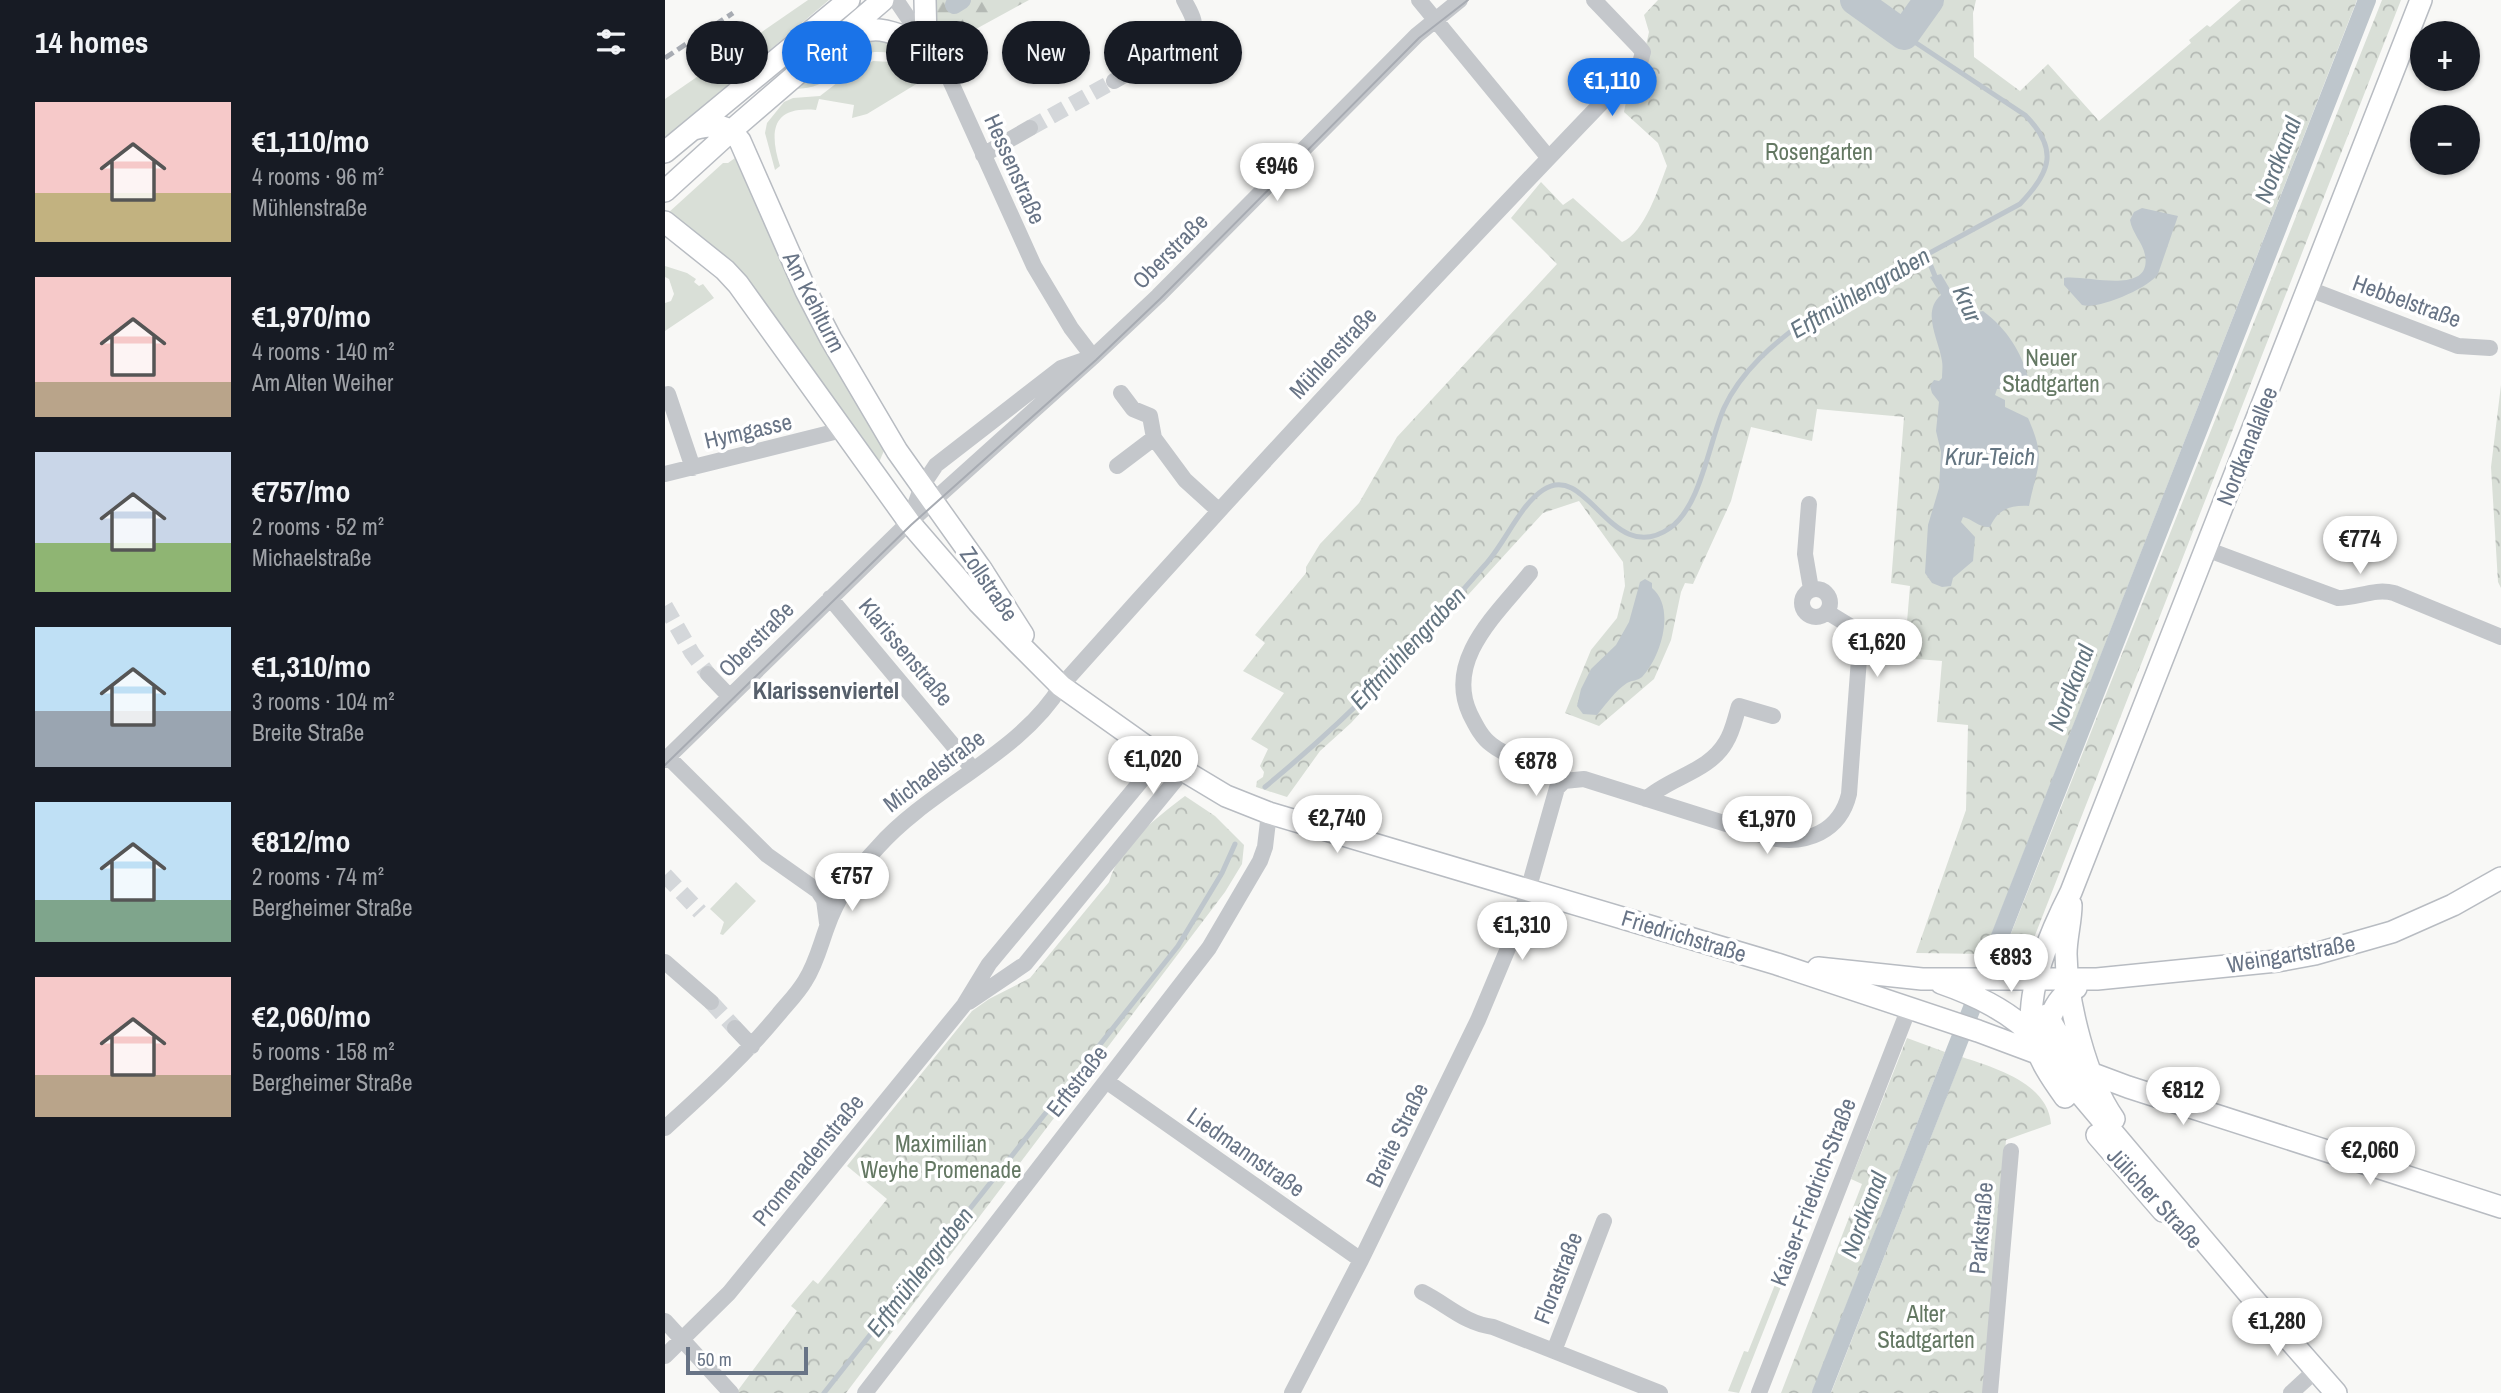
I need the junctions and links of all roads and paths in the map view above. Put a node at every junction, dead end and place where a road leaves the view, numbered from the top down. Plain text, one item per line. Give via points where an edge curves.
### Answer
1 (849, 0) edge
2 (883, 0) edge
3 (896, 0) edge
4 (925, 0) edge
5 (1184, 0) edge
6 (1419, 0) edge
7 (1460, 0) edge
8 (1594, 0) edge
9 (2421, 0) edge
10 (1434, 19) junction
11 (858, 21) edge
12 (911, 21) edge
13 (926, 21) edge
14 (1194, 21) edge
15 (785, 84) edge
16 (952, 84) edge
17 (1030, 128) tunnel mouth
18 (694, 129) junction
19 (732, 130) junction
20 (665, 152) edge
21 (983, 155) junction
22 (1548, 158) junction
23 (665, 191) edge
24 (665, 222) edge
25 (665, 240) edge
26 (715, 262) junction
27 (2309, 289) junction
28 (2490, 348) dead end
29 (1093, 357) junction
30 (1121, 393) dead end
31 (665, 394) edge
32 (842, 430) junction
33 (1154, 438) junction
34 (1117, 466) dead end
35 (693, 467) junction
36 (665, 474) edge
37 (927, 493) junction
38 (1809, 504) dead end
39 (1218, 510) junction
40 (909, 522) junction
41 (2206, 549) junction
42 (1530, 573) dead end
43 (830, 598) junction
44 (2501, 637) edge
45 (1045, 669) junction
46 (708, 674) tunnel mouth
47 (1061, 685) junction
48 (730, 697) junction
49 (1773, 716) dead end
50 (1161, 757) junction
51 (667, 758) edge
52 (972, 768) junction
53 (1183, 771) junction
54 (1564, 781) junction
55 (1646, 799) junction
56 (1269, 813) junction
57 (2501, 878) edge
58 (846, 884) junction
59 (1528, 890) junction
60 (818, 891) junction
61 (2071, 892) junction
62 (827, 927) junction
63 (665, 962) edge
64 (1777, 964) junction
65 (1939, 981) junction
66 (2045, 997) junction
67 (711, 1002) tunnel mouth
68 (964, 1005) junction
69 (1909, 1008) junction
70 (1979, 1024) junction
71 (735, 1028) tunnel mouth
72 (757, 1040) junction
73 (2040, 1049) junction
74 (2093, 1073) junction
75 (1105, 1081) junction
76 (2065, 1097) junction
77 (665, 1128) edge
78 (2011, 1151) dead end
79 (2176, 1207) junction
80 (2501, 1207) edge
81 (1604, 1221) dead end
82 (1360, 1260) junction
83 (1422, 1293) dead end
84 (2249, 1294) junction
85 (665, 1321) edge
86 (683, 1340) junction
87 (1554, 1351) junction
88 (665, 1356) edge
89 (2316, 1370) junction
90 (731, 1393) edge
91 (865, 1393) edge
92 (1292, 1393) edge
93 (1660, 1393) edge
94 (1759, 1393) edge
95 (1990, 1393) edge
96 (2291, 1393) edge
97 (2336, 1393) edge

1 - 18 main road
2 - 11 main road
3 - 12 street, Hessenstraße
4 - 13 main road
5 - 14 street
6 - 10 street
7 - 10 street, Oberstraße
8 - 22 street, Mühlenstraße via 1639,47 1642,57
9 - 27 main road, Nordkanalallee
10 - 22 street
10 - 29 street, Oberstraße
15 - 19 main road
16 - 21 street, Hessenstraße
17 - 21 street
18 - 19 main road via 713,125
18 - 20 main road
19 - 23 main road
19 - 37 main road, Am Kehlturm via 831,339
21 - 29 street, Hessenstraße via 1034,266
22 - 39 street, Mühlenstraße
24 - 26 main road, Am Kehlturm
25 - 26 main road, Am Kehlturm
26 - 32 main road, Am Kehlturm via 739,284
27 - 28 street, Hebbelstraße via 2458,346
27 - 41 main road, Nordkanalallee
29 - 37 street, Oberstraße
29 - 37 street, Oberstraße via 1061,368 959,445 936,465
30 - 33 street via 1133,409 1150,416
31 - 35 street
32 - 35 street, Hymgasse
32 - 40 main road, Am Kehlturm
33 - 34 street
33 - 39 street via 1185,480
35 - 36 street, Hymgasse
37 - 40 street, Oberstraße
37 - 45 main road, Zollstraße
38 - 55 street via 1805,554 1811,589 1802,597 1802,606 1806,613 1818,617 1827,612 1850,626 1860,645 1849,794 1844,809 1814,837 1788,841
39 - 47 street, Mühlenstraße
40 - 43 street, Oberstraße
40 - 45 main road, Zollstraße via 978,603
41 - 44 street via 2339,598 2377,591 2394,593
41 - 61 main road, Nordkanalallee
42 - 54 street via 1469,653 1464,692 1471,717 1491,745 1558,770
43 - 48 street, Oberstraße
43 - 52 street, Klarissenstraße
45 - 47 main road, Zollstraße
46 - 48 street
47 - 50 main road, Zollstraße
47 - 52 street, Michaelstraße via 1049,705
48 - 51 street, Oberstraße
49 - 55 street via 1739,706 1719,753
50 - 53 main road, Zollstraße
50 - 68 street, Promenadenstraße via 989,964
51 - 60 street via 767,855
52 - 58 street, Michaelstraße via 892,831
53 - 56 main road, Zollstraße via 1226,796
53 - 68 street, Promenadenstraße via 1024,964
54 - 55 street via 1584,779
54 - 59 street, Breite Straße via 1557,788
56 - 59 main road, Friedrichstraße
56 - 75 street, Erftstraße via 1260,861 1234,908 1209,948
57 - 66 main road, Weingartstraße via 2392,932 2315,954 2097,979
58 - 60 street
58 - 62 street, Michaelstraße
59 - 64 main road, Friedrichstraße
59 - 82 street, Breite Straße via 1478,1020
60 - 62 street via 824,900
61 - 66 main road, Nordkanalallee via 2057,921
61 - 66 main road, Nordkanalallee via 2066,951
62 - 72 street, Michaelstraße via 803,985
63 - 67 street
64 - 65 main road, Friedrichstraße
64 - 69 main road, Friedrichstraße
65 - 66 main road, Friedrichstraße via 1996,980
65 - 70 main road
66 - 70 main road via 1995,1023
66 - 73 main road
66 - 73 main road via 2046,1032
66 - 74 main road via 2082,1048
66 - 74 main road via 2064,1045
68 - 86 street, Promenadenstraße via 729,1293
69 - 70 main road via 1921,1003 1934,1016
69 - 94 street, Kaiser-Friedrich-Straße
70 - 73 main road
70 - 76 main road
71 - 72 street
72 - 77 street, Michaelstraße
73 - 74 main road
73 - 76 main road via 2051,1078
73 - 79 main road, Jülicher Straße
74 - 79 main road via 2112,1116 2175,1191
74 - 80 main road
75 - 82 street, Liedmannstraße
75 - 91 street, Erftstraße
76 - 84 main road, Jülicher Straße via 2179,1228
78 - 95 street, Parkstraße
79 - 84 main road, Jülicher Straße
81 - 87 street, Florastraße
82 - 92 street, Breite Straße
83 - 87 street, Florastraße via 1473,1324
84 - 89 main road, Jülicher Straße
85 - 86 street
86 - 88 street, Promenadenstraße
86 - 90 street
87 - 93 street, Florastraße
89 - 96 street
89 - 97 main road, Jülicher Straße

